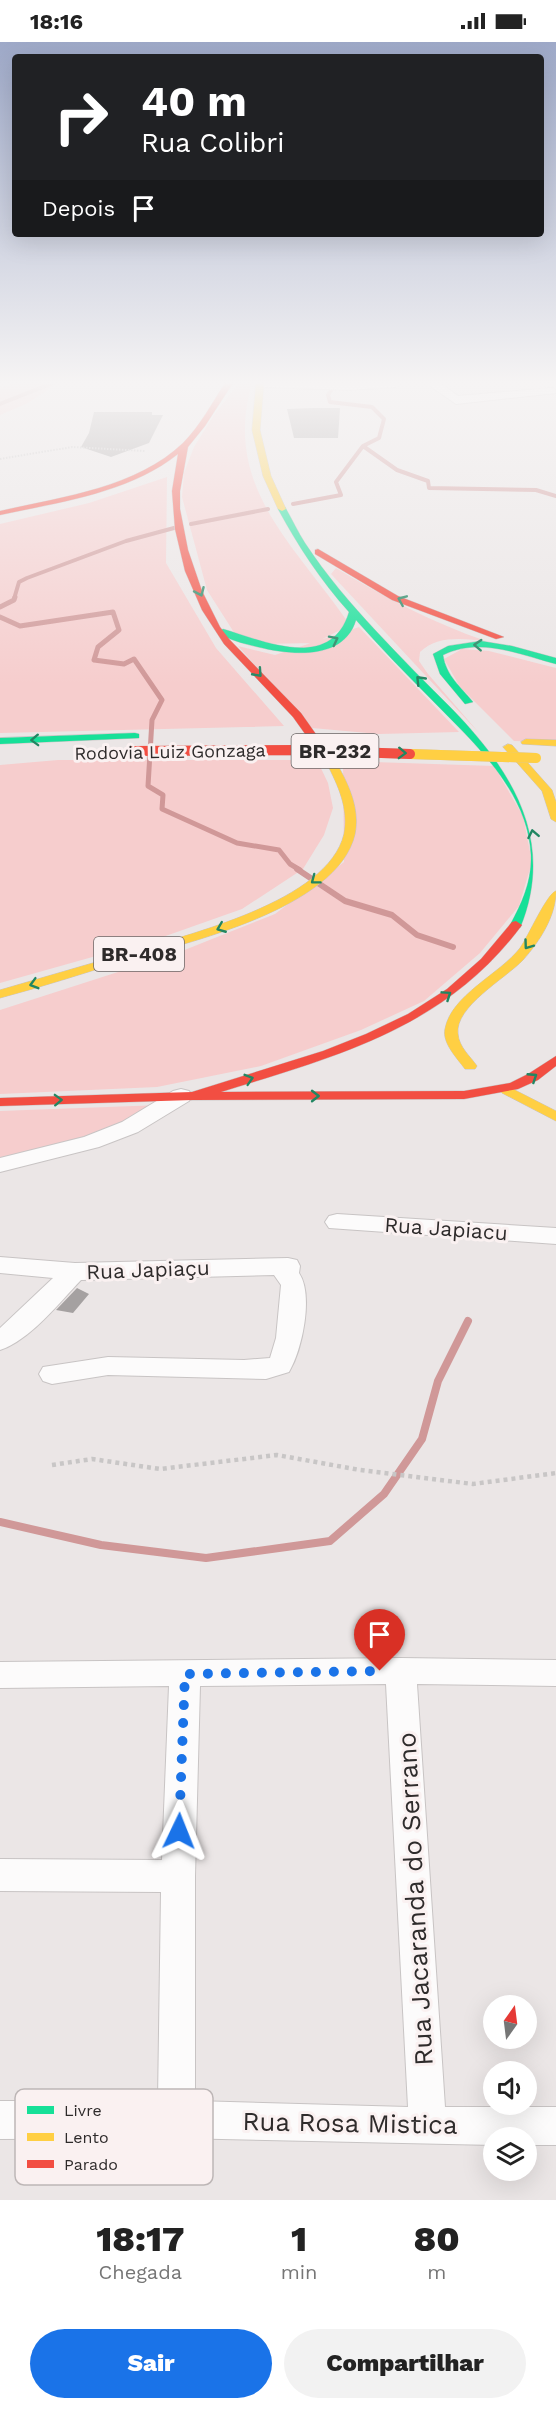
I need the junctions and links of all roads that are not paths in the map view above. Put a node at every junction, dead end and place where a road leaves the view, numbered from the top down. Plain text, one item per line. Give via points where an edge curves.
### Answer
1 (108, 484) edge
2 (177, 484) edge
3 (269, 484) edge
4 (0, 513) edge
5 (301, 542) junction
6 (354, 611) junction
7 (219, 630) junction
8 (556, 658) edge
9 (479, 714) dead end
10 (141, 736) dead end
11 (300, 736) dead end
12 (334, 736) dead end
13 (459, 740) dead end
14 (502, 740) dead end
15 (0, 741) edge
16 (556, 743) edge
17 (128, 752) dead end
18 (541, 758) dead end
19 (551, 790) edge
20 (556, 819) edge
21 (556, 894) edge
22 (0, 994) edge
23 (438, 1038) dead end
24 (556, 1060) edge
25 (479, 1072) junction
26 (507, 1090) junction
27 (187, 1096) junction
28 (0, 1102) edge
29 (556, 1117) edge
30 (0, 1165) edge
31 (337, 1222) dead end
32 (556, 1236) edge
33 (0, 1265) edge
34 (75, 1272) junction
35 (0, 1341) edge
36 (52, 1374) dead end
37 (402, 1671) junction
38 (556, 1673) edge
39 (185, 1674) junction
40 (0, 1675) edge
41 (0, 1875) edge
42 (178, 1876) junction
43 (176, 2089) edge
44 (0, 2120) edge
45 (15, 2120) edge
46 (213, 2120) edge
47 (428, 2126) junction
48 (556, 2126) edge

1 - 4 main road
2 -> 7 main road, BR-408 via 180,531 195,579
3 - 5 main road
5 - 6 main road
8 -> 5 main road via 396,598
7 -> 6 main road via 244,643 303,650 342,638 348,632
27 -> 6 main road via 349,1046 427,1014 495,955 533,894 537,854 530,816 503,769
7 -> 22 main road, BR-408 via 300,720 334,765 348,794 353,820 336,863 314,882 275,905 182,942
8 -> 9 main road via 487,645 444,649 438,654 442,672
10 -> 15 main road, Rodovia Luiz Gonzaga
11 - 12 main road, BR-232
13 - 16 main road
14 - 19 main road
17 -> 18 main road, Rodovia Luiz Gonzaga / BR-232, bridge via 297,750
19 - 20 main road
21 -> 25 main road via 543,925 518,959 455,1018 451,1030 454,1043
23 - 25 main road
26 -> 24 main road via 530,1081
25 - 26 main road
27 -> 26 main road via 464,1095
26 - 29 main road
28 -> 27 main road
27 - 30 street via 100,1139
31 - 32 street, Rua Japiacu
33 - 34 street, Rua Japiaçu
34 - 35 street
34 - 36 street, Rua Japiaçu via 288,1266 286,1275 292,1285 285,1358 280,1365 266,1369 108,1366
37 - 38 street
37 - 39 street
37 - 47 street, Rua Jacaranda do Serrano
39 - 40 street
39 - 42 street
41 - 42 street
42 - 43 street
44 - 45 street, Rua Rosa Mistica
46 - 47 street, Rua Rosa Mistica
47 - 48 street, Rua Rosa Mistica

